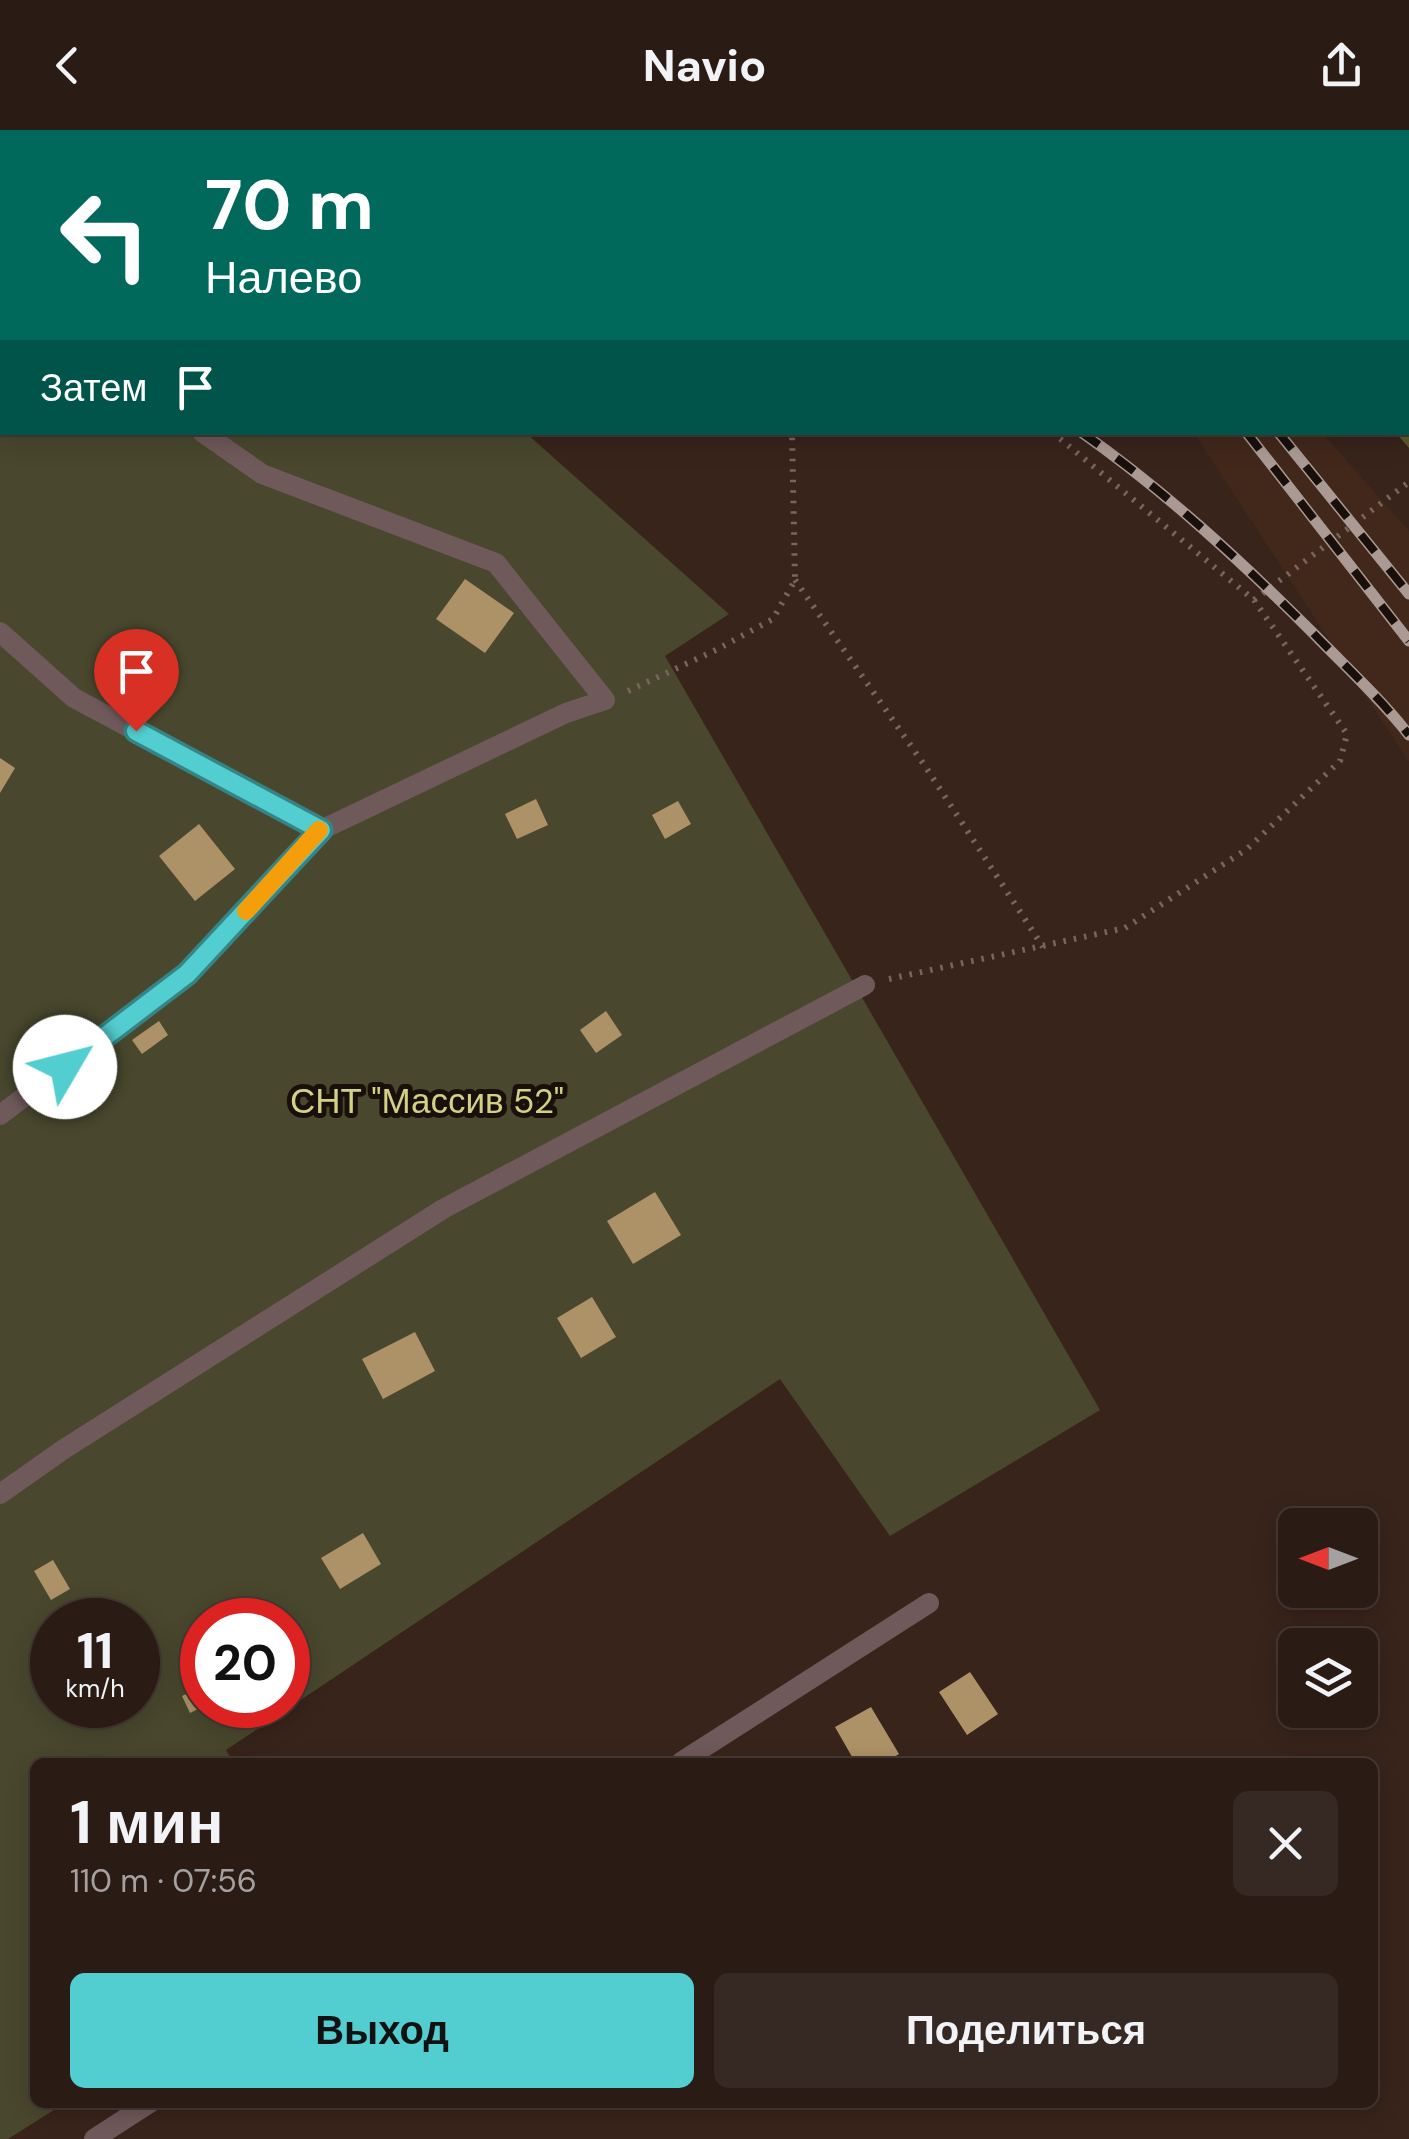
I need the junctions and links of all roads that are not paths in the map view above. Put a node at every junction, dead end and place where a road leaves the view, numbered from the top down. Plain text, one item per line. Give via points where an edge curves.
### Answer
1 (206, 435) edge
2 (0, 632) edge
3 (321, 830) junction
4 (864, 985) road end
5 (0, 1114) edge
6 (0, 1494) edge
7 (929, 1604) dead end
8 (687, 1758) edge
9 (142, 2108) edge
10 (94, 2139) edge

1 - 3 lane via 262,474 496,564 605,700
2 - 3 lane via 74,698
3 - 5 lane via 187,974
4 - 6 lane via 443,1209
7 - 8 lane
9 - 10 lane

